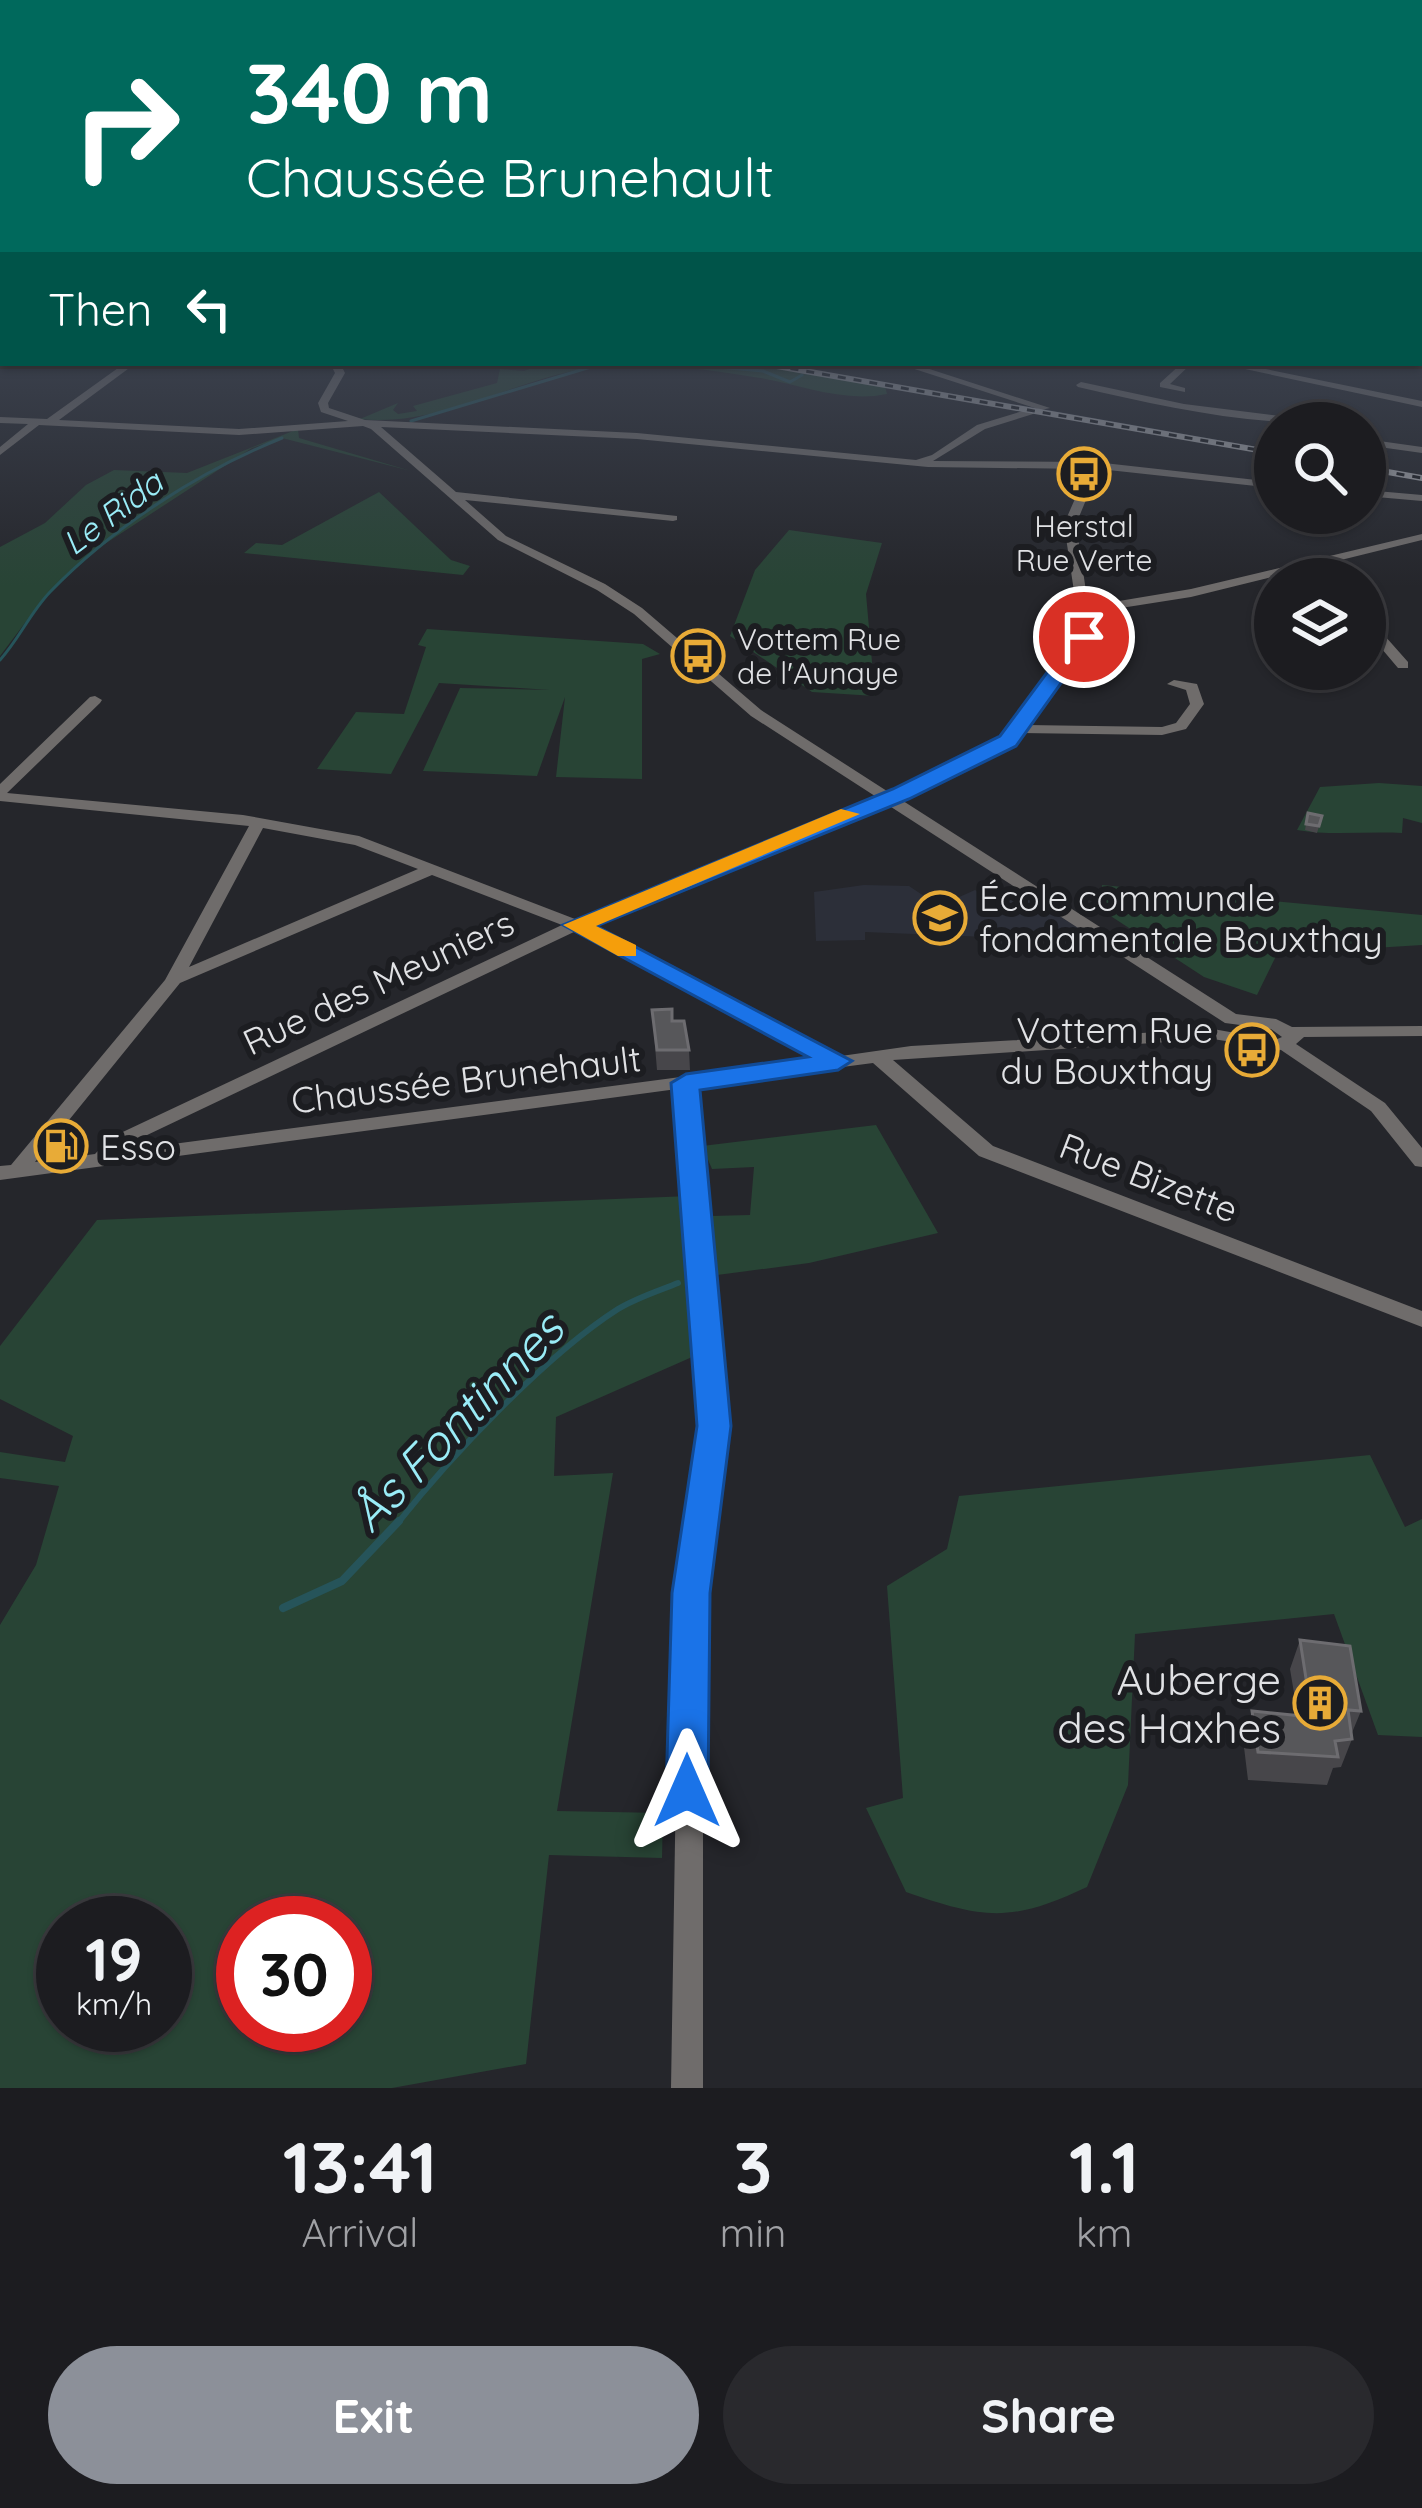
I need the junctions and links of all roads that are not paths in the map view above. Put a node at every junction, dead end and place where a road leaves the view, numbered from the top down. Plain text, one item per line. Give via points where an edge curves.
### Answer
1 (89, 391) edge
2 (330, 391) edge
3 (985, 391) edge
4 (1067, 391) edge
5 (1111, 391) edge
6 (1361, 391) edge
7 (1422, 404) edge
8 (1037, 409) junction
9 (1254, 416) edge
10 (337, 418) junction
11 (0, 420) edge
12 (44, 422) junction
13 (368, 423) junction
14 (1386, 445) edge
15 (1422, 451) edge
16 (0, 452) edge
17 (908, 463) junction
18 (1095, 465) junction
19 (1254, 483) edge
20 (452, 495) junction
21 (1386, 495) edge
22 (1422, 498) edge
23 (673, 518) dead end
24 (1422, 537) edge
25 (1329, 558) edge
26 (1254, 576) edge
27 (1082, 609) junction
28 (1101, 614) junction
29 (1086, 633) junction
30 (1386, 646) edge
31 (1402, 665) dead end
32 (1174, 684) dead end
33 (95, 700) dead end
34 (1019, 729) junction
35 (0, 795) edge
36 (891, 798) junction
37 (259, 822) junction
38 (433, 869) junction
39 (576, 925) junction
40 (191, 951) junction
41 (221, 961) junction
42 (173, 980) junction
43 (1229, 1027) junction
44 (1422, 1031) edge
45 (1290, 1039) junction
46 (878, 1057) junction
47 (838, 1061) junction
48 (686, 1083) junction
49 (100, 1160) junction
50 (1422, 1161) edge
51 (5, 1174) edge
52 (1422, 1318) edge
53 (687, 2088) edge

1 - 12 street
2 - 10 street via 323,403
3 - 8 street
4 - 8 street
5 - 9 street
6 - 7 street
8 - 17 street
10 - 12 street via 239,432
10 - 13 street
11 - 12 street
12 - 16 street
13 - 17 street via 654,436
13 - 20 street
14 - 15 street
17 - 18 street
18 - 19 street
18 - 27 street via 1070,524
20 - 23 street
20 - 36 street via 523,551 638,611 756,713
21 - 22 street
24 - 25 street
26 - 28 street
27 - 28 street
27 - 29 street
28 - 29 street
29 - 34 street
30 - 31 street
32 - 34 street via 1199,687 1195,713 1162,731
33 - 35 street
34 - 36 street, Rue des Meuniers
35 - 37 street
36 - 39 street, Rue des Meuniers
36 - 43 street
37 - 38 street via 359,841
37 - 40 street
38 - 39 street
38 - 41 street
39 - 47 street
39 - 49 street, Rue des Meuniers via 117,1142
40 - 41 street
40 - 42 street
41 - 42 street
42 - 51 street
43 - 45 street, Chaussée Brunehault
43 - 46 street, Chaussée Brunehault
44 - 45 street, Chaussée Brunehault
45 - 50 street via 1378,1107
46 - 47 street, Chaussée Brunehault
46 - 52 street, Rue Bizette via 986,1151
47 - 48 street, Chaussée Brunehault
48 - 49 street, Chaussée Brunehault
48 - 53 street via 714,1426 691,1593
49 - 51 street, Chaussée Brunehault

